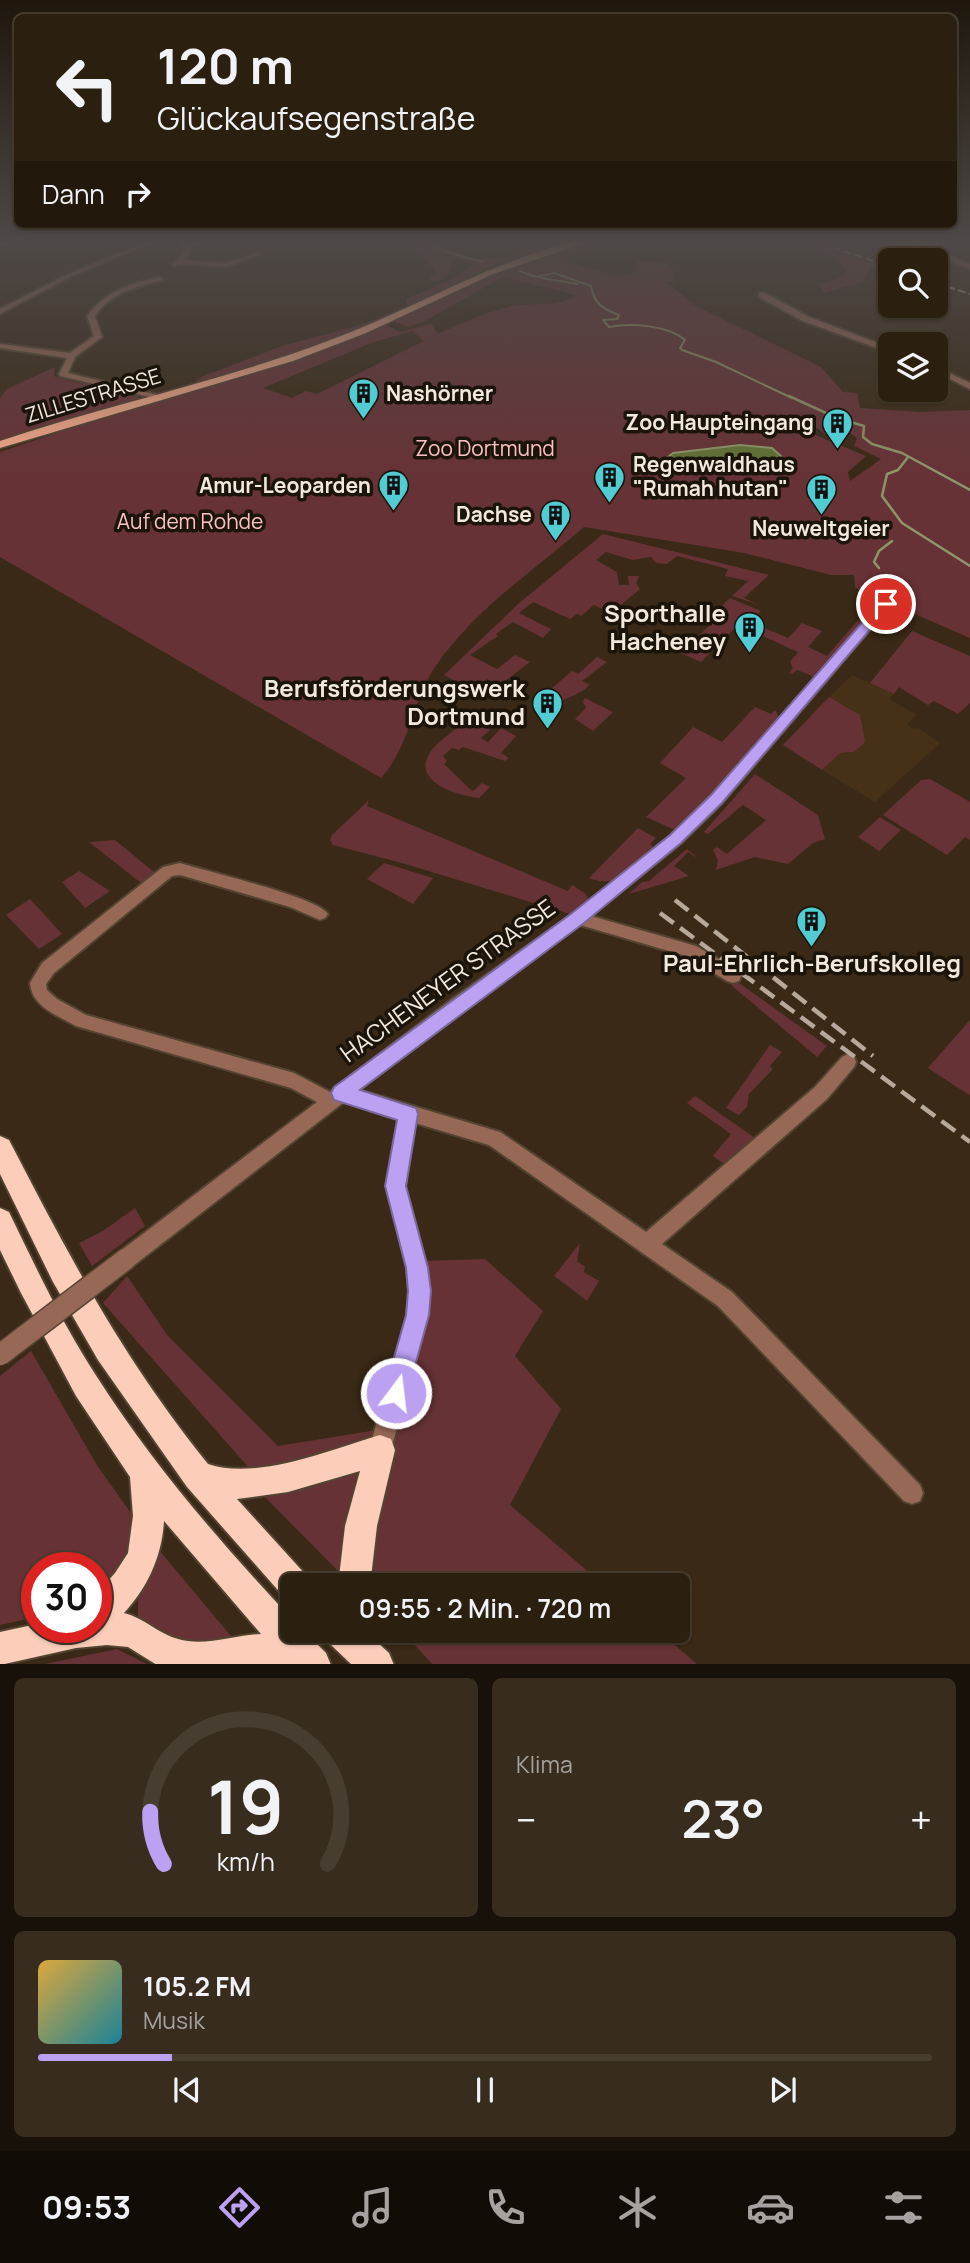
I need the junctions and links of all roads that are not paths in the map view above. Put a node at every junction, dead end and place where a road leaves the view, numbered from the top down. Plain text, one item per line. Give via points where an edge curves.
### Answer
1 (92, 318) edge
2 (386, 318) edge
3 (803, 318) edge
4 (0, 346) edge
5 (878, 346) edge
6 (72, 356) junction
7 (948, 375) edge
8 (970, 386) edge
9 (155, 397) junction
10 (0, 445) edge
11 (886, 604) dead end
12 (320, 914) dead end
13 (578, 918) junction
14 (733, 976) dead end
15 (848, 1062) dead end
16 (335, 1098) junction
17 (408, 1114) junction
18 (0, 1148) edge
19 (0, 1221) edge
20 (646, 1245) junction
21 (0, 1355) edge
22 (380, 1450) junction
23 (145, 1471) junction
24 (195, 1474) junction
25 (912, 1493) dead end
26 (282, 1573) edge
27 (356, 1573) edge
28 (112, 1603) edge
29 (112, 1630) edge
30 (25, 1643) edge
31 (354, 1643) edge
32 (368, 1643) edge
33 (0, 1649) edge
34 (313, 1664) edge
35 (378, 1664) edge

1 - 6 street via 98,337
2 - 9 main road, ZILLESTRASSE via 320,348
3 - 5 street
4 - 6 street
6 - 9 street via 63,374
7 - 8 street
9 - 10 main road, ZILLESTRASSE
11 - 13 street, HACHENEYER STRASSE via 717,799
12 - 16 street via 180,869 168,871 48,968 38,983 39,993 51,1004 82,1021 294,1081
13 - 14 street via 691,951
13 - 16 street, HACHENEYER STRASSE
15 - 20 street via 821,1093
16 - 17 street
16 - 21 street, HACHENEYER STRASSE, bridge
17 - 20 street via 494,1138
17 - 22 street via 396,1186 417,1268 417,1315
18 - 24 highway via 85,1312
19 - 23 highway via 85,1384
20 - 25 street via 725,1299
22 - 24 highway via 247,1484 213,1483
22 - 27 highway via 361,1526
23 - 28 highway via 149,1529 136,1575
23 - 34 highway via 235,1581
24 - 26 highway
29 - 34 highway via 124,1629 168,1655 188,1658 275,1650
30 - 33 highway
31 - 35 highway
32 - 35 highway

